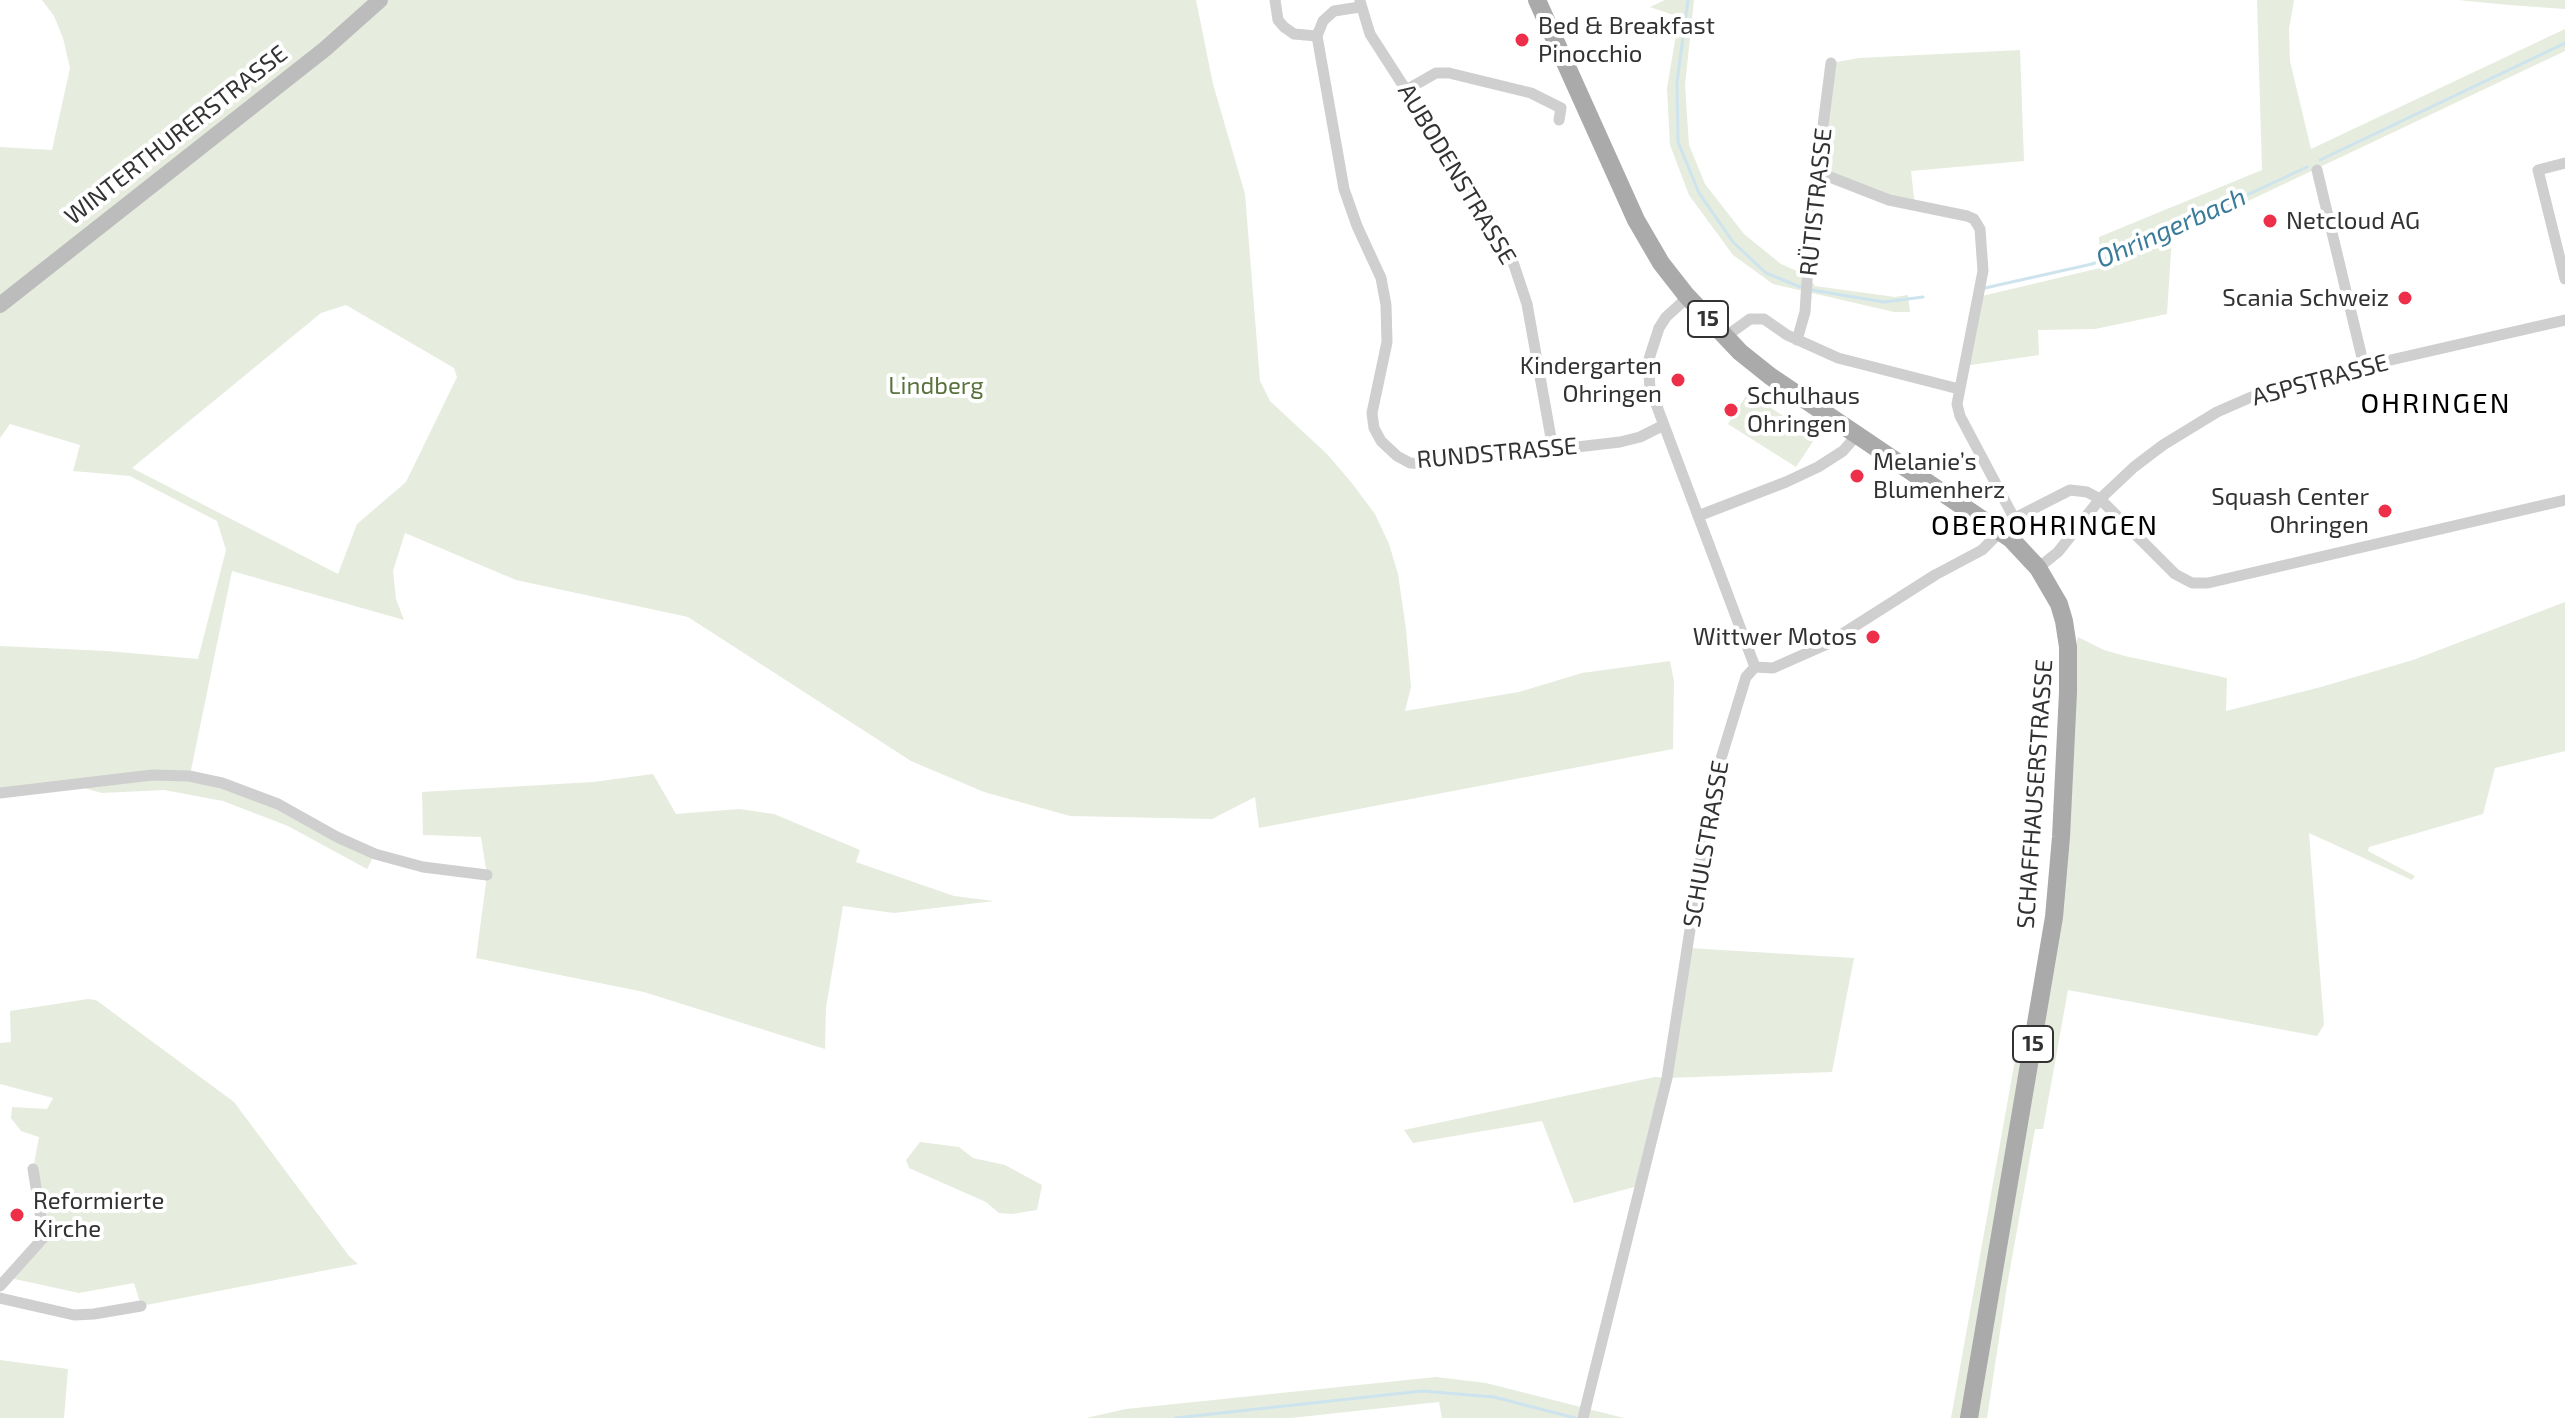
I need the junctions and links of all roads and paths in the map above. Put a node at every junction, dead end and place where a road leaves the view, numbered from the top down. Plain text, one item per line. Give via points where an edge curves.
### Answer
1 (380, 0) edge
2 (1275, 0) edge
3 (1540, 1) edge
4 (1360, 3) edge
5 (1317, 36) junction
6 (1831, 63) dead end
7 (1406, 90) junction
8 (1559, 120) dead end
9 (2565, 163) edge
10 (2317, 170) dead end
11 (1817, 172) junction
12 (2565, 279) edge
13 (1688, 297) junction
14 (0, 305) edge
15 (2565, 320) edge
16 (1725, 337) junction
17 (1797, 340) junction
18 (2364, 366) junction
19 (1959, 389) junction
20 (1662, 426) junction
21 (1856, 436) junction
22 (1553, 449) junction
23 (2100, 499) junction
24 (2565, 500) edge
25 (1698, 516) junction
26 (2001, 531) junction
27 (2038, 568) junction
28 (1755, 667) junction
29 (0, 793) edge
30 (487, 875) dead end
31 (33, 1169) dead end
32 (0, 1286) edge
33 (0, 1298) edge
34 (141, 1306) dead end
35 (1583, 1416) edge
36 (1969, 1418) edge

1 - 14 main road, WINTERTHURERSTRASSE
2 - 5 street via 1284,27 1294,34
3 - 13 main road, SCHAFFHAUSERSTRASSE / 15 via 1636,220
4 - 5 street via 1334,11
4 - 7 street, AUBODENSTRASSE via 1370,34
5 - 22 street, RUNDSTRASSE via 1344,189 1381,278 1386,305 1387,342 1372,413 1381,441 1410,463 1431,464
6 - 11 street, RÜTISTRASSE
7 - 8 street via 1436,73 1449,73 1531,93 1561,108
7 - 22 street, AUBODENSTRASSE via 1514,265 1527,304
9 - 12 street via 2538,170
10 - 18 street
11 - 17 street, RÜTISTRASSE via 1805,312
11 - 19 street via 1889,200 1974,219 1980,229 1983,271
13 - 16 main road, SCHAFFHAUSERSTRASSE / 15
13 - 20 street via 1659,328 1648,362
15 - 18 street, ASPSTRASSE
16 - 17 street via 1750,319 1764,319
16 - 21 main road, SCHAFFHAUSERSTRASSE / 15 via 1762,370
17 - 19 street via 1862,366
18 - 23 street, ASPSTRASSE via 2299,381 2217,412 2163,445
19 - 23 street via 1960,416 2013,516 2070,490
20 - 22 street, RUNDSTRASSE via 1620,442
20 - 25 street
21 - 25 street via 1818,467
21 - 26 main road, SCHAFFHAUSERSTRASSE / 15
23 - 24 street via 2175,574 2192,583
23 - 27 street, ASPSTRASSE via 2058,552
25 - 28 street
26 - 27 main road, SCHAFFHAUSERSTRASSE / 15
26 - 28 street via 1982,550 1825,645 1773,668
27 - 36 main road, SCHAFFHAUSERSTRASSE / 15 via 2059,604 2068,647 2058,878
28 - 35 street, SCHULSTRASSE via 1746,677 1712,788 1667,1078
29 - 30 street via 152,775 189,776 278,804 375,854
31 - 32 street via 44,1237
33 - 34 street via 74,1315

